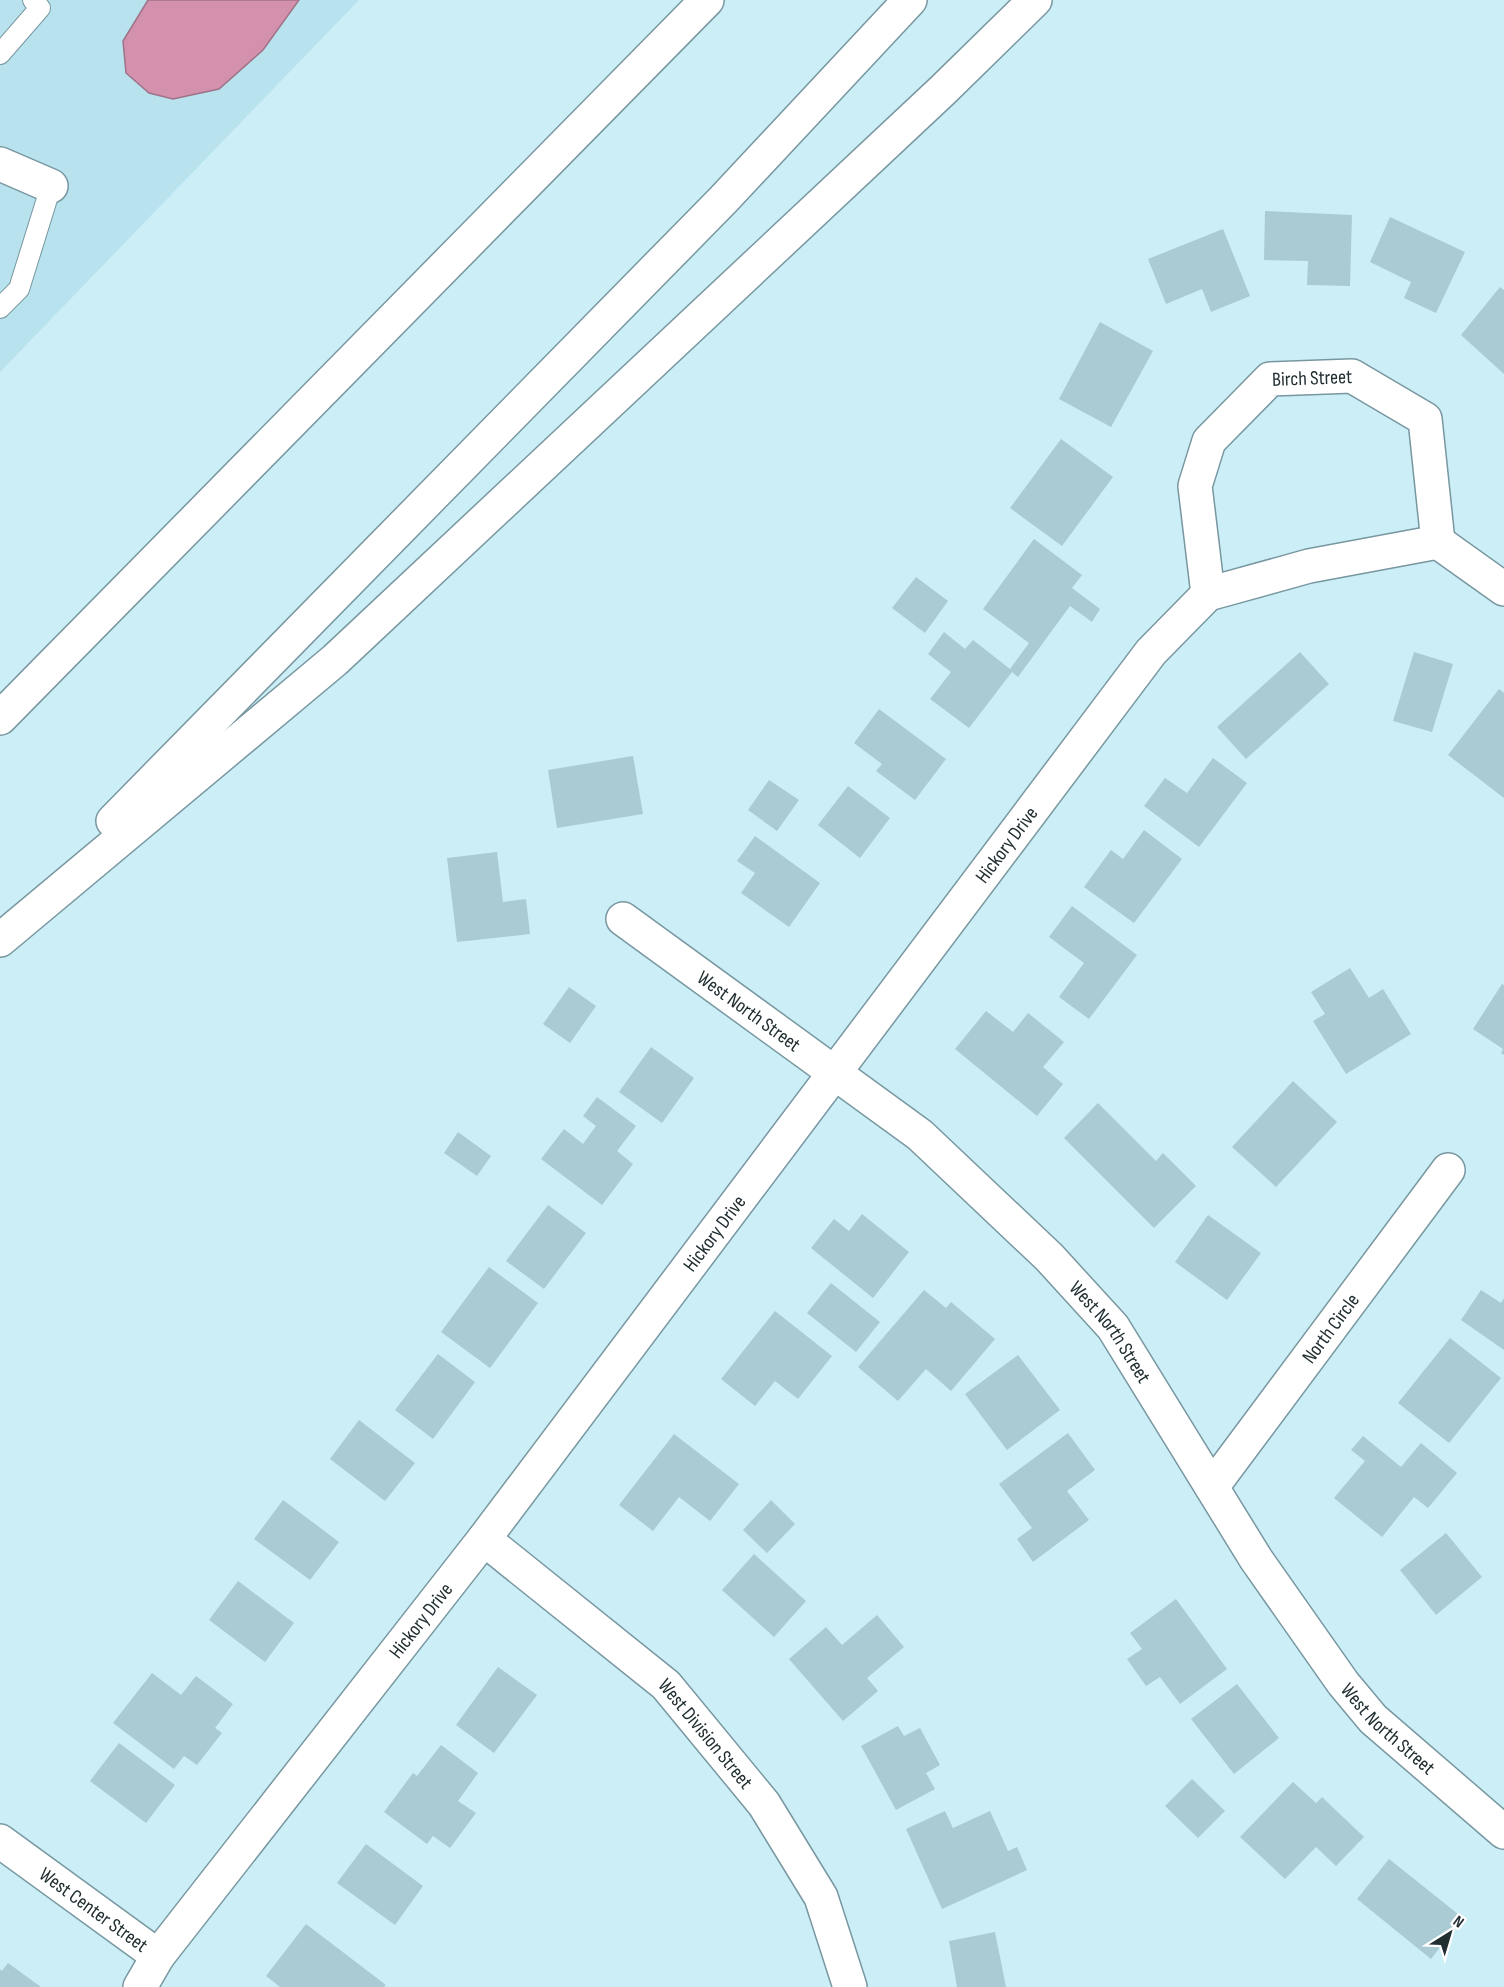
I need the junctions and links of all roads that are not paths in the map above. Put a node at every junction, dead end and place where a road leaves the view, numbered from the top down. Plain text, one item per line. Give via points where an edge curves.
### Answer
1 (33, 0) edge
2 (707, 0) edge
3 (910, 0) edge
4 (1035, 0) edge
5 (0, 54) edge
6 (0, 164) edge
7 (51, 186) joint
8 (0, 308) edge
9 (1438, 542) junction
10 (1504, 589) edge
11 (1208, 594) junction
12 (0, 718) edge
13 (623, 919) dead end
14 (0, 938) edge
15 (832, 1074) junction
16 (1448, 1170) dead end
17 (1212, 1487) junction
18 (484, 1539) junction
19 (1504, 1832) edge
20 (0, 1841) edge
21 (158, 1956) junction
22 (140, 1987) edge
23 (850, 1987) edge

1 - 5 lane via 40,8
2 - 12 main road
3 - 14 main road via 715,208
4 - 14 main road via 335,660
6 - 7 main road
7 - 8 lane via 19,289
9 - 10 main road
9 - 11 main road via 1309,566
9 - 11 main road, Birch Street via 1425,419 1352,376 1270,379 1209,441 1195,486
11 - 15 main road, Hickory Drive via 1151,652
13 - 15 main road, West North Street
15 - 17 main road, West North Street via 920,1136 1049,1257 1113,1327
15 - 18 main road, Hickory Drive
16 - 17 main road, North Circle
17 - 19 main road, West North Street via 1256,1559 1373,1719
18 - 21 main road, Hickory Drive
18 - 23 main road, West Division Street via 666,1685 764,1804 821,1897
20 - 21 main road, West Center Street
21 - 22 main road, West Center Street

